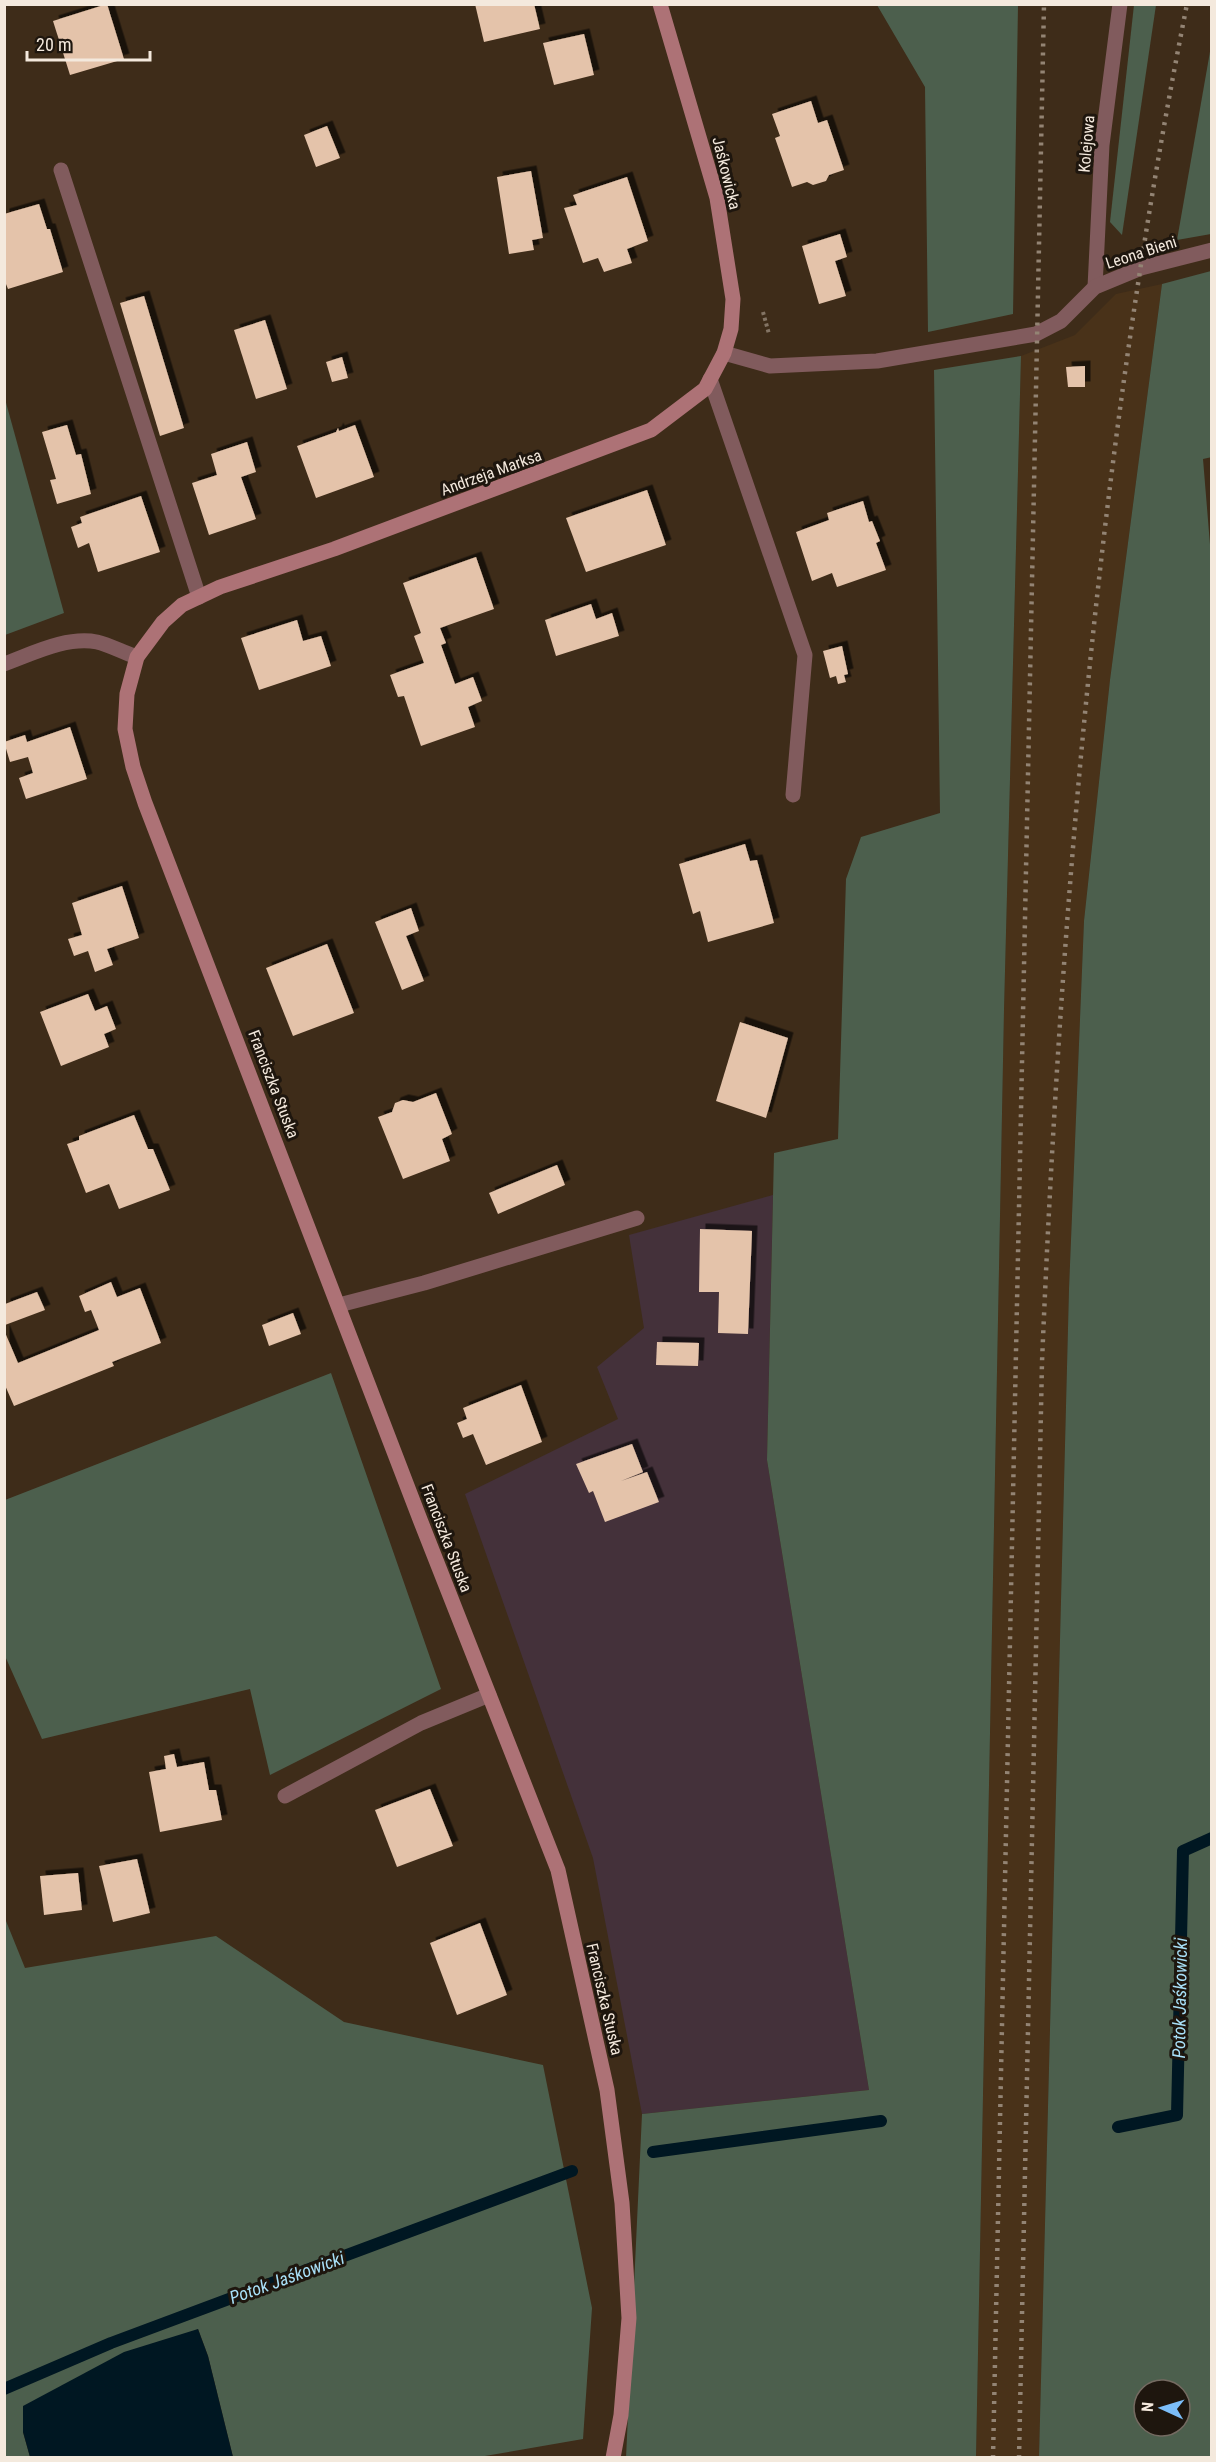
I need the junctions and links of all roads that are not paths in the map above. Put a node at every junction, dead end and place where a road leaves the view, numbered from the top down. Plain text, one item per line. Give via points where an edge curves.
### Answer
1 (660, 4) edge
2 (1120, 4) edge
3 (61, 170) dead end
4 (1212, 250) edge
5 (1095, 287) junction
6 (724, 353) junction
7 (710, 379) junction
8 (199, 597) junction
9 (137, 657) junction
10 (4, 664) edge
11 (793, 795) dead end
12 (637, 1218) dead end
13 (339, 1305) junction
14 (489, 1695) junction
15 (285, 1796) dead end
16 (613, 2457) edge

1 - 6 street, Jaśkowicka via 717,198 734,300
2 - 5 street, Kolejowa via 1102,145
3 - 8 street
4 - 5 street, Leona Bieni via 1141,268
5 - 6 street, Leona Bieni via 1061,321 1036,334 992,343 877,361 770,366
6 - 7 street, Andrzeja Marksa
7 - 8 street, Andrzeja Marksa via 705,389 651,430
7 - 11 street via 806,655
8 - 9 street, Andrzeja Marksa via 182,605 164,622
9 - 10 street via 96,642 73,642
9 - 13 street, Franciszka Stuska via 127,694 125,729 133,767
12 - 13 street
13 - 14 street, Franciszka Stuska
14 - 15 street via 421,1722
14 - 16 street, Franciszka Stuska via 558,1870 607,2090 621,2203 629,2318 621,2415

